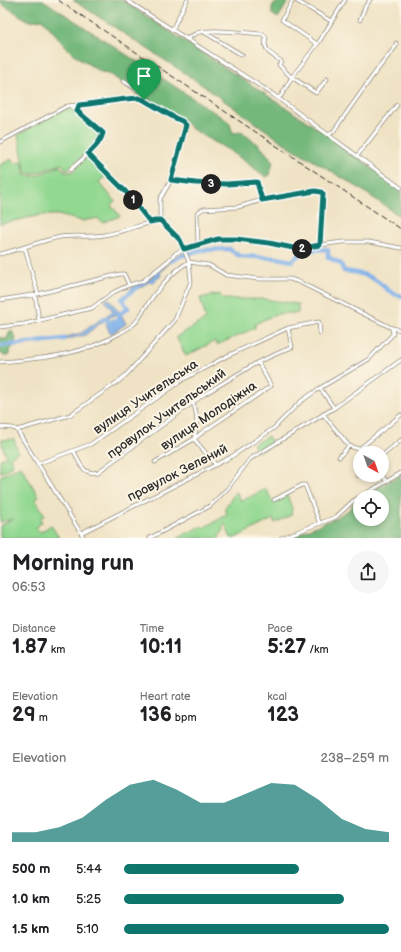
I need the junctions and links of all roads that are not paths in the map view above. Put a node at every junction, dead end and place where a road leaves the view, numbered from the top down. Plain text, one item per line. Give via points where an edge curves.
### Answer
1 (126, 0) edge
2 (187, 0) edge
3 (294, 0) edge
4 (344, 0) edge
5 (370, 0) edge
6 (360, 20) dead end
7 (331, 21) junction
8 (172, 30) junction
9 (204, 32) junction
10 (186, 39) junction
11 (317, 44) junction
12 (396, 44) dead end
13 (242, 55) dead end
14 (292, 76) junction
15 (327, 78) dead end
16 (123, 81) dead end
17 (281, 95) junction
18 (277, 98) junction
19 (144, 100) junction
20 (283, 102) junction
21 (79, 105) junction
22 (397, 105) dead end
23 (71, 106) junction
24 (77, 111) junction
25 (332, 133) junction
26 (328, 134) junction
27 (332, 137) junction
28 (0, 142) edge
29 (88, 154) junction
30 (357, 156) junction
31 (77, 164) dead end
32 (171, 180) junction
33 (401, 188) edge
34 (262, 200) junction
35 (160, 220) junction
36 (150, 222) junction
37 (198, 244) junction
38 (320, 245) junction
39 (25, 248) junction
40 (401, 248) edge
41 (184, 250) junction
42 (0, 254) edge
43 (189, 262) junction
44 (129, 285) junction
45 (37, 295) junction
46 (0, 300) edge
47 (39, 320) junction
48 (0, 327) edge
49 (288, 328) junction
50 (392, 328) junction
51 (401, 330) edge
52 (320, 333) dead end
53 (401, 360) edge
54 (0, 362) edge
55 (258, 362) junction
56 (320, 388) junction
57 (193, 403) junction
58 (334, 408) junction
59 (323, 414) junction
60 (401, 415) edge
61 (196, 426) junction
62 (0, 427) edge
63 (17, 430) junction
64 (204, 431) junction
65 (194, 439) junction
66 (401, 440) edge
67 (348, 446) junction
68 (363, 446) edge
69 (353, 447) edge
70 (74, 450) junction
71 (389, 450) edge
72 (339, 457) dead end
73 (155, 462) dead end
74 (37, 464) junction
75 (215, 464) junction
76 (401, 473) edge
77 (389, 479) edge
78 (384, 482) edge
79 (371, 490) edge
80 (274, 500) dead end
81 (353, 501) edge
82 (320, 524) junction
83 (81, 533) junction
84 (84, 538) edge
85 (150, 538) edge
86 (281, 538) edge

1 - 8 street
2 - 8 street
3 - 7 street
3 - 11 street via 282,20
4 - 7 street
5 - 6 street
7 - 11 street
8 - 10 street
9 - 10 street
9 - 13 street
9 - 14 street via 242,31 263,34 266,38 264,43 267,51 281,61 279,65
10 - 18 street
11 - 14 street
12 - 25 street
14 - 15 street via 316,93
14 - 17 street
16 - 19 street via 141,92
17 - 18 street
17 - 20 street
18 - 20 street
19 - 21 street via 123,99
19 - 32 street via 186,125
20 - 26 street
21 - 23 street
21 - 24 street
22 - 30 street
23 - 24 street
23 - 28 street
24 - 29 street via 103,133 97,145
25 - 26 street
25 - 27 street
26 - 27 street
27 - 30 street
29 - 31 street
29 - 36 street via 126,192
30 - 33 street
32 - 34 street via 227,184 257,182
32 - 35 street via 160,199
34 - 37 street via 238,207 203,209 197,213
34 - 38 street via 321,192 323,194
35 - 36 street
35 - 41 street via 180,240
36 - 39 street via 102,236 64,236
37 - 38 street via 218,239 236,239 298,249
37 - 41 street
38 - 40 street via 369,242
39 - 42 street
39 - 45 street
41 - 43 street
41 - 44 street via 176,253 143,281
43 - 50 street via 209,265 226,274 259,279 290,279
43 - 54 street via 179,267 168,279 136,322 107,341 67,353
43 - 63 street via 191,281 177,315 132,369 70,415
44 - 45 street via 124,274 120,274
44 - 47 street via 92,308
45 - 46 street
45 - 47 street
47 - 48 street
49 - 52 street, вулиця Учительська via 319,322
49 - 55 street, провулок Учительський via 292,347
49 - 70 street, вулиця Учительська via 184,379 91,444
50 - 51 street
50 - 56 street, провулок Зелений via 393,334 369,359
53 - 58 street
55 - 57 street, провулок Учительський
55 - 64 street, вулиця Молодіжна via 270,386
56 - 58 street
56 - 75 street, провулок Зелений via 300,402 274,428 237,453
57 - 61 street
57 - 70 street, провулок Учительський via 98,472 84,470
58 - 59 street
59 - 67 street
59 - 85 street via 250,459 228,488 210,506
60 - 68 street
61 - 64 street
61 - 65 street
62 - 63 street
63 - 74 street
64 - 65 street, вулиця Молодіжна
65 - 73 street, вулиця Молодіжна
65 - 75 street
66 - 71 street
67 - 69 street
67 - 72 street
70 - 74 street, вулиця Учительська
74 - 83 street
75 - 83 street, провулок Зелений
76 - 77 street
78 - 79 street
80 - 82 street via 305,485
81 - 82 street via 336,516
82 - 86 street
83 - 84 street

